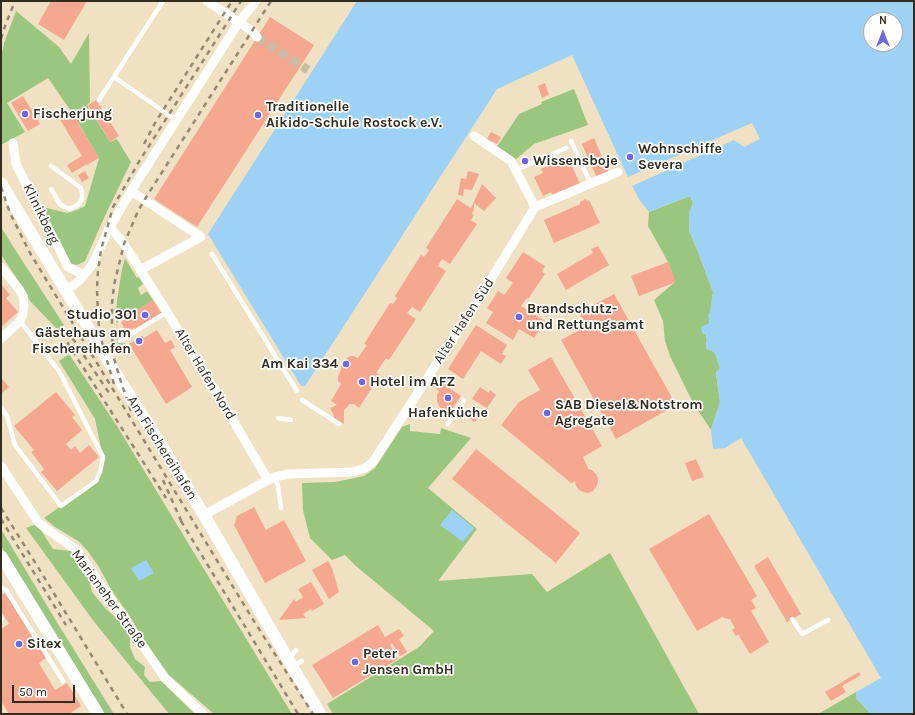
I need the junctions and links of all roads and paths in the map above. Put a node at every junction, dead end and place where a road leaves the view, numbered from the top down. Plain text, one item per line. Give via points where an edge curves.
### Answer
1 (163, 1) edge
2 (207, 1) edge
3 (256, 1) edge
4 (239, 22) junction
5 (257, 37) tunnel mouth
6 (114, 77) junction
7 (99, 100) dead end
8 (176, 120) junction
9 (474, 136) dead end
10 (571, 141) dead end
11 (13, 143) dead end
12 (566, 148) dead end
13 (51, 166) dead end
14 (516, 170) junction
15 (618, 172) dead end
16 (1, 183) edge
17 (591, 184) junction
18 (51, 189) dead end
19 (131, 191) junction
20 (535, 207) junction
21 (110, 227) junction
22 (212, 254) dead end
23 (1, 267) edge
24 (140, 270) junction
25 (84, 276) junction
26 (66, 291) junction
27 (167, 312) junction
28 (20, 321) junction
29 (1, 339) edge
30 (120, 341) dead end
31 (297, 391) dead end
32 (302, 400) dead end
33 (464, 400) dead end
34 (1, 407) edge
35 (278, 418) dead end
36 (291, 420) dead end
37 (339, 424) dead end
38 (448, 424) dead end
39 (1, 466) edge
40 (271, 478) junction
41 (281, 508) dead end
42 (204, 515) junction
43 (1, 556) edge
44 (1, 588) edge
45 (792, 619) dead end
46 (828, 620) dead end
47 (296, 650) dead end
48 (294, 662) junction
49 (63, 681) dead end
50 (98, 714) edge
51 (203, 714) edge
52 (320, 714) edge

1 - 6 lane
2 - 4 street
3 - 4 street
4 - 5 street
4 - 8 street
6 - 7 lane
6 - 8 lane
8 - 19 street
9 - 14 street via 511,161
10 - 17 lane
11 - 25 street, Klinikberg via 16,164 68,267
12 - 14 lane
13 - 18 lane via 81,188 82,199 70,209 60,204
14 - 20 street
15 - 17 street
16 - 26 street, Am Fischereihafen
17 - 20 street
19 - 21 street
19 - 24 street via 201,236
20 - 40 street, Alter Hafen Süd via 373,462 353,472 288,474
21 - 24 street, Alter Hafen Nord
21 - 25 street
22 - 31 lane
23 - 28 street via 23,296 24,309
24 - 27 street, Alter Hafen Nord
25 - 26 street
26 - 42 street, Am Fischereihafen
27 - 30 lane
27 - 40 street, Alter Hafen Nord
28 - 29 street
28 - 34 lane via 59,371 103,457 96,481 61,506 15,445 7,416
32 - 37 lane
33 - 38 lane
35 - 36 lane
39 - 51 street, Marieneher Straße via 38,522 77,550 165,678
40 - 41 lane via 278,486
40 - 42 street, Alter Hafen Süd
42 - 48 street, Am Fischereihafen
43 - 50 street
44 - 49 lane via 6,590
45 - 46 lane via 802,634
47 - 48 lane
48 - 52 street, Am Fischereihafen

